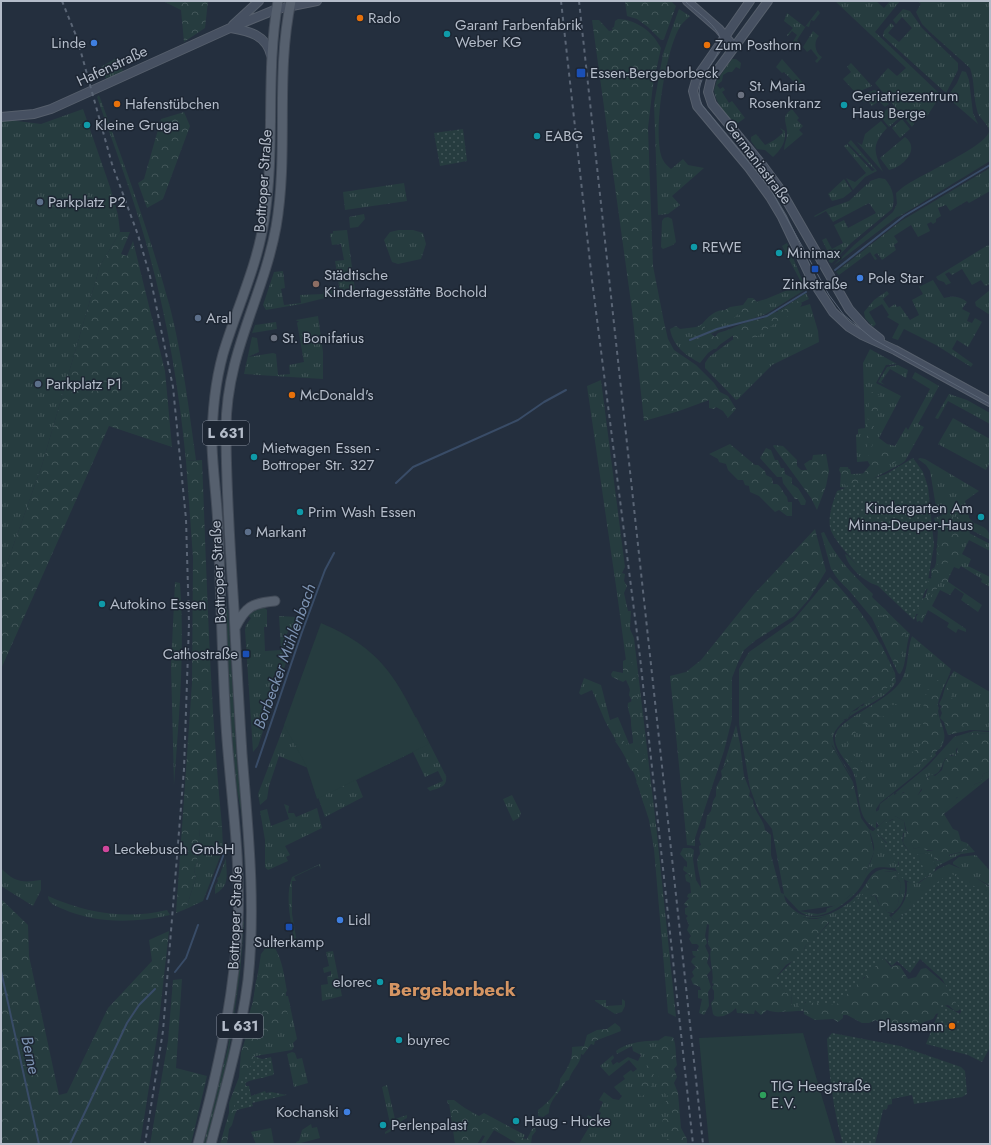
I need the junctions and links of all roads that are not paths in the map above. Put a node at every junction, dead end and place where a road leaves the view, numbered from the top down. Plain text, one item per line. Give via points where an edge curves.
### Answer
1 (258, 1) edge
2 (317, 1) edge
3 (687, 1) edge
4 (750, 1) edge
5 (768, 1) edge
6 (291, 4) edge
7 (278, 5) edge
8 (230, 28) junction
9 (725, 36) junction
10 (734, 47) junction
11 (272, 57) junction
12 (1, 118) edge
13 (240, 305) junction
14 (250, 315) junction
15 (895, 350) junction
16 (990, 402) edge
17 (275, 601) dead end
18 (235, 630) junction
19 (198, 1144) edge
20 (211, 1144) edge

1 - 8 main road, Hafenstraße
2 - 6 main road, Hafenstraße
3 - 9 main road
4 - 9 main road
5 - 10 main road
6 - 7 main road, Hafenstraße
6 - 14 main road, Bottroper Straße / L 631 via 285,31 278,211 268,260
7 - 8 main road, Hafenstraße
7 - 11 main road, Bottroper Straße / L 631
8 - 11 main road via 263,38
8 - 12 main road, Hafenstraße via 51,109
9 - 10 main road
9 - 15 main road, Germaniastraße via 700,71 693,91 699,109 749,168 773,202 812,280 833,312 862,335
10 - 15 main road, Germaniastraße via 711,79 708,92 710,101 780,189 849,309 866,328
11 - 13 main road, Bottroper Straße / L 631 via 266,204 260,240
13 - 14 main road
13 - 19 main road, Bottroper Straße / L 631 via 221,363 212,447 218,524 224,696 238,880 238,919 232,993 216,1079
14 - 18 main road, Bottroper Straße / L 631 via 233,367 226,410 227,494
15 - 16 main road, Germaniastraße
17 - 18 main road via 251,606 240,618
18 - 20 main road, Bottroper Straße / L 631 via 252,867 251,935 248,981 237,1040

